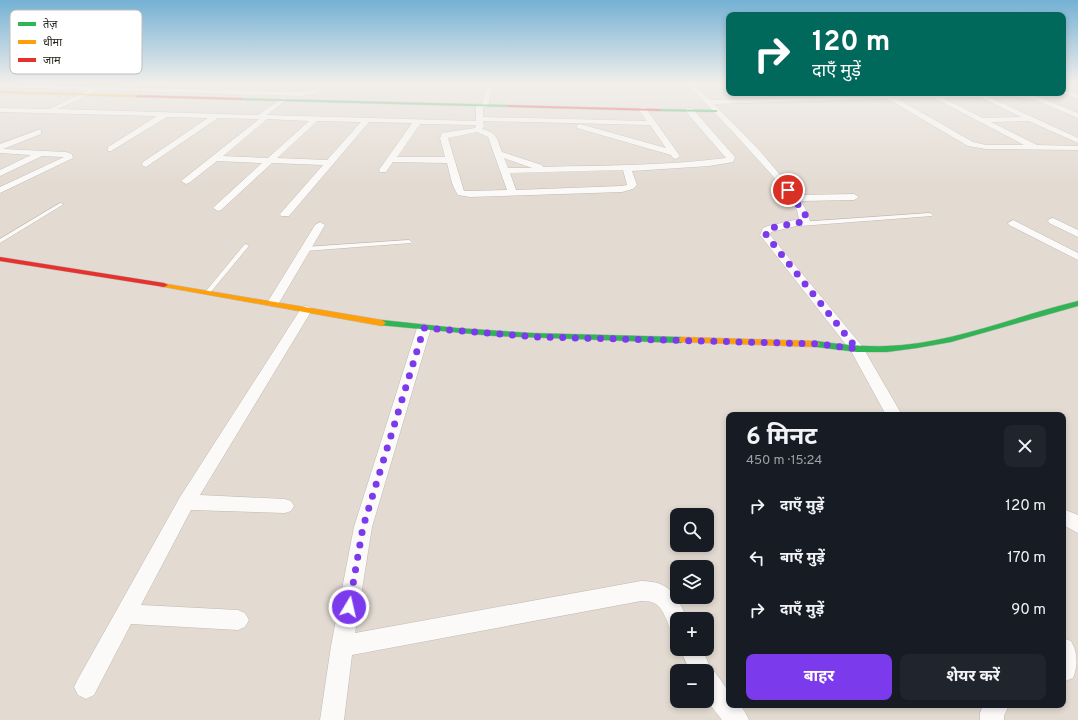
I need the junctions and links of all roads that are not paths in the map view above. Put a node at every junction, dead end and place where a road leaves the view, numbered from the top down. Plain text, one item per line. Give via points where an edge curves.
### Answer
1 (263, 117) edge
2 (160, 118) edge
3 (214, 118) edge
4 (279, 118) edge
5 (435, 118) edge
6 (462, 118) edge
7 (480, 118) edge
8 (648, 118) edge
9 (695, 118) edge
10 (723, 118) edge
11 (925, 118) edge
12 (977, 118) edge
13 (1030, 118) joint
14 (315, 119) junction
15 (497, 119) joint
16 (367, 120) junction
17 (982, 120) junction
18 (418, 121) junction
19 (562, 121) junction
20 (652, 123) junction
21 (479, 124) junction
22 (38, 132) dead end
23 (1078, 141) edge
24 (0, 147) edge
25 (1078, 148) edge
26 (111, 149) dead end
27 (1038, 149) junction
28 (0, 151) edge
29 (498, 153) junction
30 (674, 153) junction
31 (41, 154) junction
32 (215, 158) junction
33 (391, 159) junction
34 (270, 160) junction
35 (449, 160) junction
36 (330, 163) junction
37 (146, 164) dead end
38 (682, 164) junction
39 (636, 167) junction
40 (384, 170) dead end
41 (549, 170) junction
42 (505, 171) junction
43 (0, 173) edge
44 (186, 181) dead end
45 (0, 190) edge
46 (513, 193) junction
47 (854, 197) dead end
48 (795, 198) junction
49 (62, 204) dead end
50 (218, 208) dead end
51 (285, 214) dead end
52 (930, 215) dead end
53 (1053, 221) dead end
54 (1013, 223) dead end
55 (796, 224) junction
56 (320, 225) dead end
57 (1078, 234) edge
58 (0, 241) edge
59 (409, 242) dead end
60 (246, 246) dead end
61 (305, 249) junction
62 (1078, 257) edge
63 (0, 259) edge
64 (208, 292) junction
65 (273, 303) junction
66 (1078, 303) edge
67 (306, 310) junction
68 (424, 328) junction
69 (857, 349) junction
70 (892, 412) edge
71 (186, 502) junction
72 (284, 506) dead end
73 (1066, 518) edge
74 (1078, 525) edge
75 (672, 612) edge
76 (126, 614) junction
77 (238, 620) dead end
78 (342, 646) junction
79 (86, 687) dead end
80 (714, 691) edge
81 (726, 706) edge
82 (727, 708) edge
83 (995, 708) edge
84 (332, 720) edge
85 (737, 720) edge
86 (992, 720) edge

1 - 32 street
2 - 26 street
3 - 37 street
4 - 14 street
5 - 18 street
6 - 21 street
7 - 21 street
8 - 20 street
9 - 38 street via 731,157 730,160 723,162
10 - 48 street
11 - 27 street via 971,144
12 - 17 street
13 - 17 street
13 - 23 street
14 - 16 street
14 - 34 street
15 - 19 street
15 - 21 street
16 - 18 street
16 - 36 street
17 - 27 street
18 - 33 street
19 - 20 street
19 - 30 street
20 - 30 street
21 - 29 street via 490,135
21 - 35 street via 445,135
22 - 24 street
25 - 27 street
28 - 31 street
29 - 41 street
29 - 42 street
30 - 38 street
31 - 43 street
31 - 45 street via 66,155 69,158
32 - 34 street
32 - 44 street
33 - 35 street
33 - 40 street
34 - 36 street
34 - 50 street
35 - 46 street via 461,193
36 - 51 street
38 - 39 street
39 - 41 street
39 - 46 street via 627,169 632,185 622,190
41 - 42 street
42 - 46 street
47 - 48 street
48 - 55 street via 806,216 805,221
49 - 58 lane
52 - 55 lane
53 - 57 street
54 - 62 street
55 - 69 street via 774,227 767,230 766,235
56 - 61 street
59 - 61 lane
60 - 64 lane
61 - 65 street
63 - 64 street
64 - 65 street
65 - 67 street
66 - 69 street via 948,340 887,349
67 - 68 street
67 - 71 street
68 - 69 street via 539,337 820,344
68 - 78 street via 363,527
69 - 70 street
71 - 72 street
71 - 76 street
73 - 74 street
75 - 78 street via 660,593 646,591
76 - 77 street
76 - 79 street
78 - 84 street
80 - 81 street
82 - 85 street
83 - 86 street

